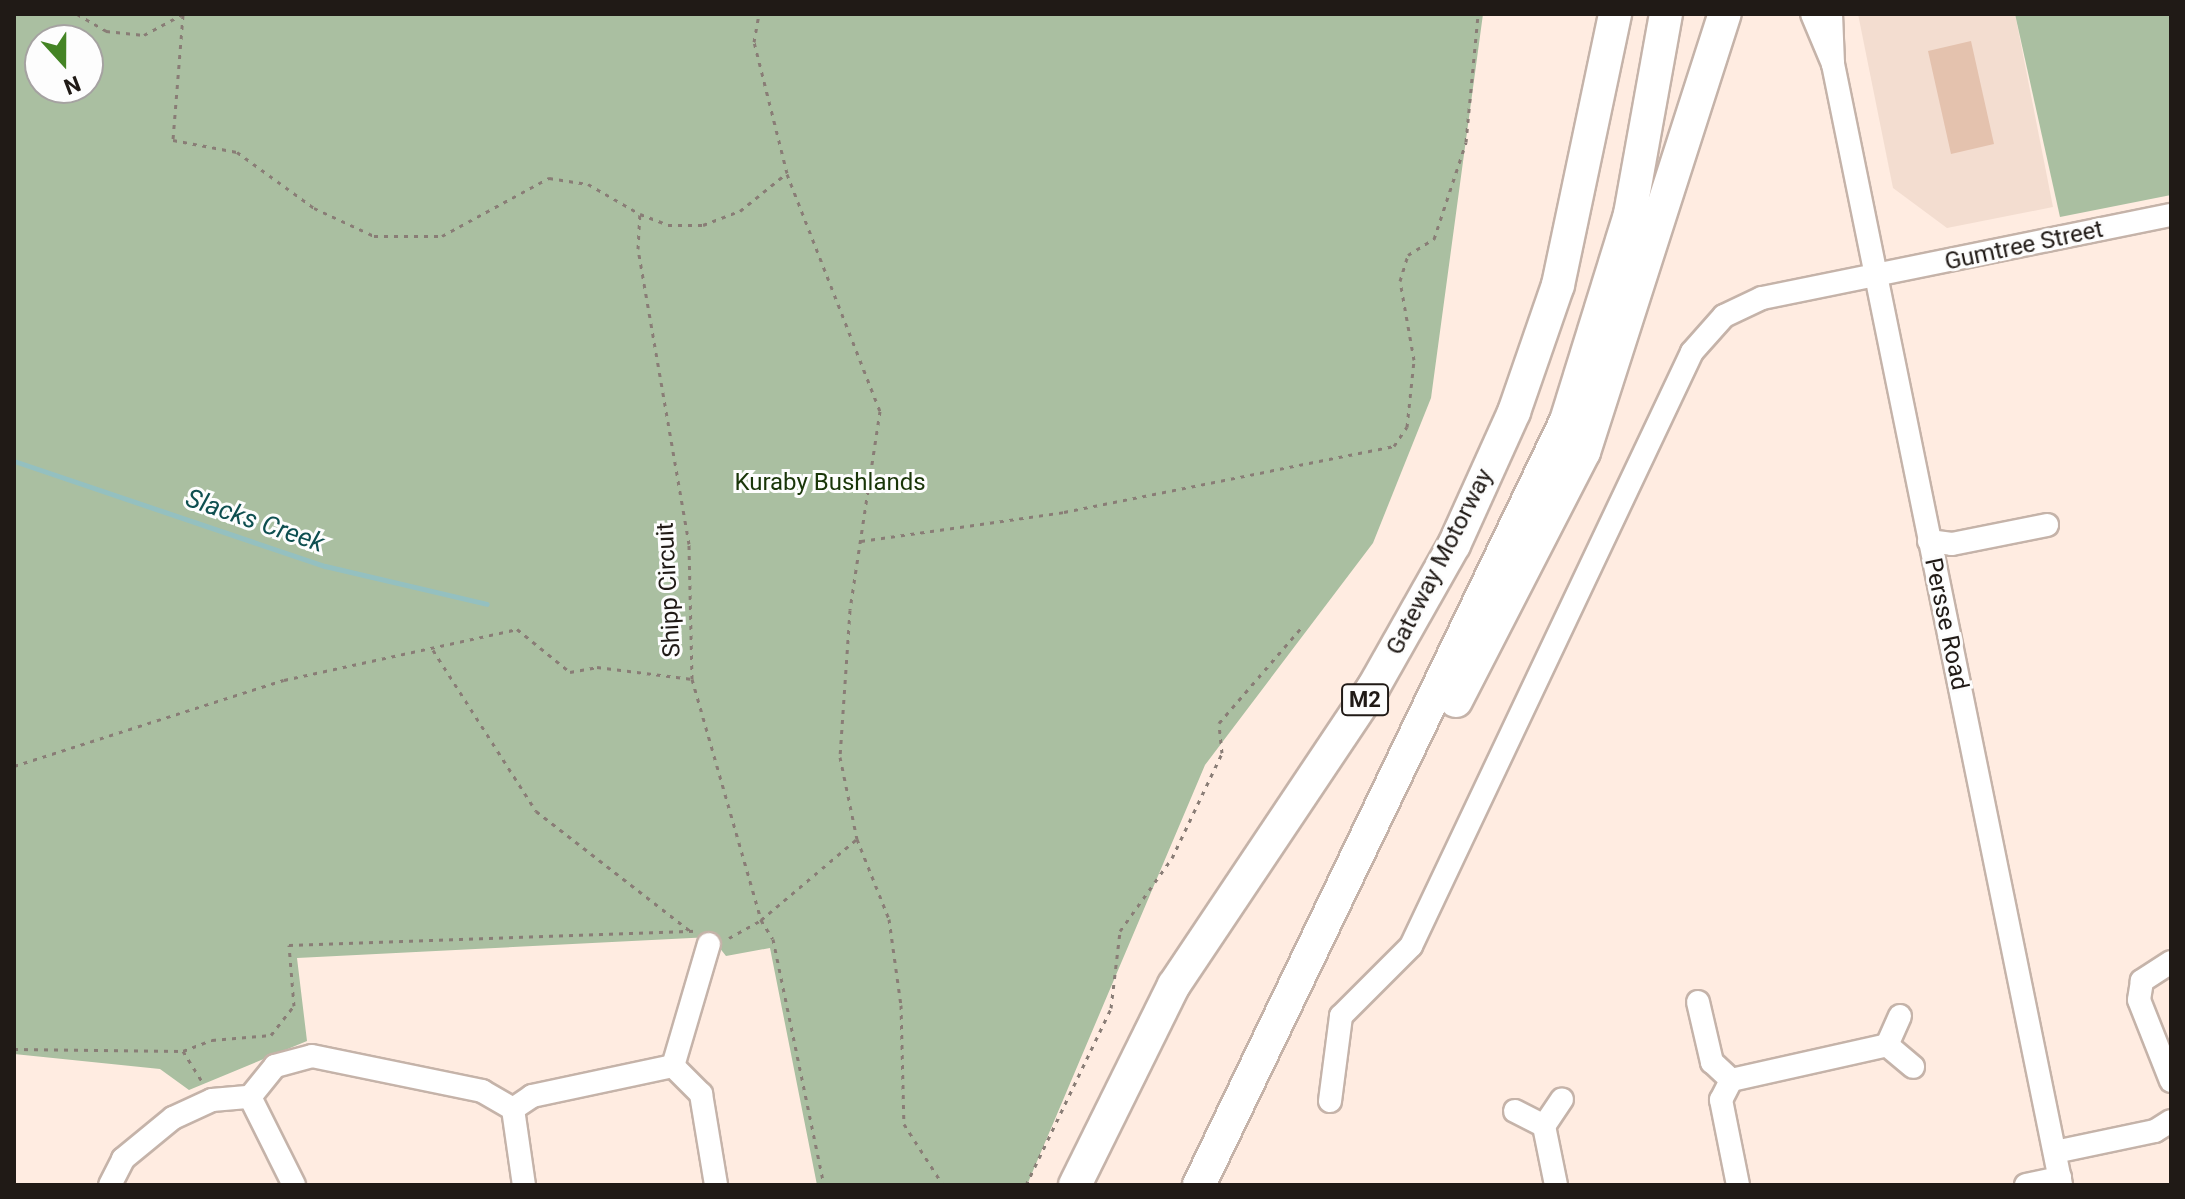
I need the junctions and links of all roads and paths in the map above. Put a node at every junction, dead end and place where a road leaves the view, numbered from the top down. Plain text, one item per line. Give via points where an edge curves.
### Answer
1 (77, 14) edge
2 (183, 14) edge
3 (759, 14) edge
4 (1478, 14) edge
5 (1599, 14) edge
6 (1615, 14) edge
7 (1666, 14) edge
8 (1725, 14) edge
9 (1812, 14) edge
10 (1831, 14) edge
11 (1833, 64) junction
12 (1606, 78) junction
13 (787, 173) junction
14 (640, 214) junction
15 (2171, 215) edge
16 (1877, 279) junction
17 (2047, 525) dead end
18 (861, 541) junction
19 (1929, 541) junction
20 (1301, 628) dead end
21 (433, 650) junction
22 (692, 679) junction
23 (14, 766) edge
24 (857, 839) junction
25 (761, 920) junction
26 (1322, 932) junction
27 (700, 937) junction
28 (2171, 962) edge
29 (1698, 1002) dead end
30 (1900, 1016) dead end
31 (1887, 1045) junction
32 (14, 1049) edge
33 (183, 1051) junction
34 (673, 1066) junction
35 (1913, 1067) dead end
36 (199, 1076) dead end
37 (1731, 1080) junction
38 (2171, 1081) edge
39 (250, 1097) junction
40 (1562, 1099) dead end
41 (1330, 1101) dead end
42 (513, 1109) junction
43 (1515, 1111) dead end
44 (2171, 1121) edge
45 (1544, 1126) junction
46 (2055, 1152) junction
47 (2060, 1181) edge
48 (110, 1185) edge
49 (294, 1185) edge
50 (524, 1185) edge
51 (716, 1185) edge
52 (824, 1185) edge
53 (943, 1185) edge
54 (1026, 1185) edge
55 (1075, 1185) edge
56 (1199, 1185) edge
57 (1556, 1185) edge
58 (1738, 1185) edge
59 (2026, 1185) edge

1 - 2 path via 106,31 144,35
2 - 14 path via 173,140 237,152 314,208 374,236 442,236 549,178 588,184
3 - 13 path via 754,42
4 - 18 path via 1466,142 1434,239 1408,255 1400,281 1414,360 1407,427 1394,446 1064,512
5 - 12 highway via 1597,45
6 - 12 highway, Gateway Motorway / M2
7 - 26 highway, M2 via 1630,214 1566,421
8 - 26 highway via 1584,452 1359,884
9 - 11 street, Persse Road
10 - 11 street, Persse Road
11 - 16 street, Persse Road
12 - 55 highway, Gateway Motorway / M2 via 1574,228 1538,346 1454,545 1373,688 1174,985
13 - 14 path via 740,211 703,225 668,225
13 - 18 path via 880,411
14 - 22 path, Shipp Circuit via 638,249 689,544
15 - 16 street, Gumtree Street
16 - 19 street, Persse Road
16 - 41 street, Gumtree Street via 1762,298 1724,316 1692,352 1411,946 1341,1016
17 - 19 street via 1952,544
18 - 24 path via 840,757
19 - 46 street, Persse Road
20 - 54 path via 1219,723 1222,753 1172,858 1120,931 1111,1008
21 - 22 path, Shipp Circuit via 517,629 570,672 597,667
21 - 23 path, Shipp Circuit via 239,692
21 - 27 path via 536,811
22 - 25 path
24 - 25 path
24 - 53 path via 889,919 901,1005 904,1124
25 - 27 path via 739,937
25 - 52 path via 773,939
26 - 56 highway, M2
27 - 33 path via 289,945 294,1006 271,1035 212,1040
27 - 34 street
28 - 38 street via 2142,981 2139,1000
29 - 37 street via 1712,1062
30 - 31 street
31 - 35 street
31 - 37 street
32 - 33 path
33 - 36 path
34 - 42 street via 532,1096
34 - 51 street via 701,1094
37 - 58 street via 1721,1100
39 - 42 street via 275,1066 312,1056 482,1091
39 - 48 street via 212,1100 173,1118 123,1159
39 - 49 street
40 - 45 street
42 - 50 street
43 - 45 street
44 - 46 street via 2155,1131
45 - 57 street
46 - 47 street, Persse Road
47 - 59 street

